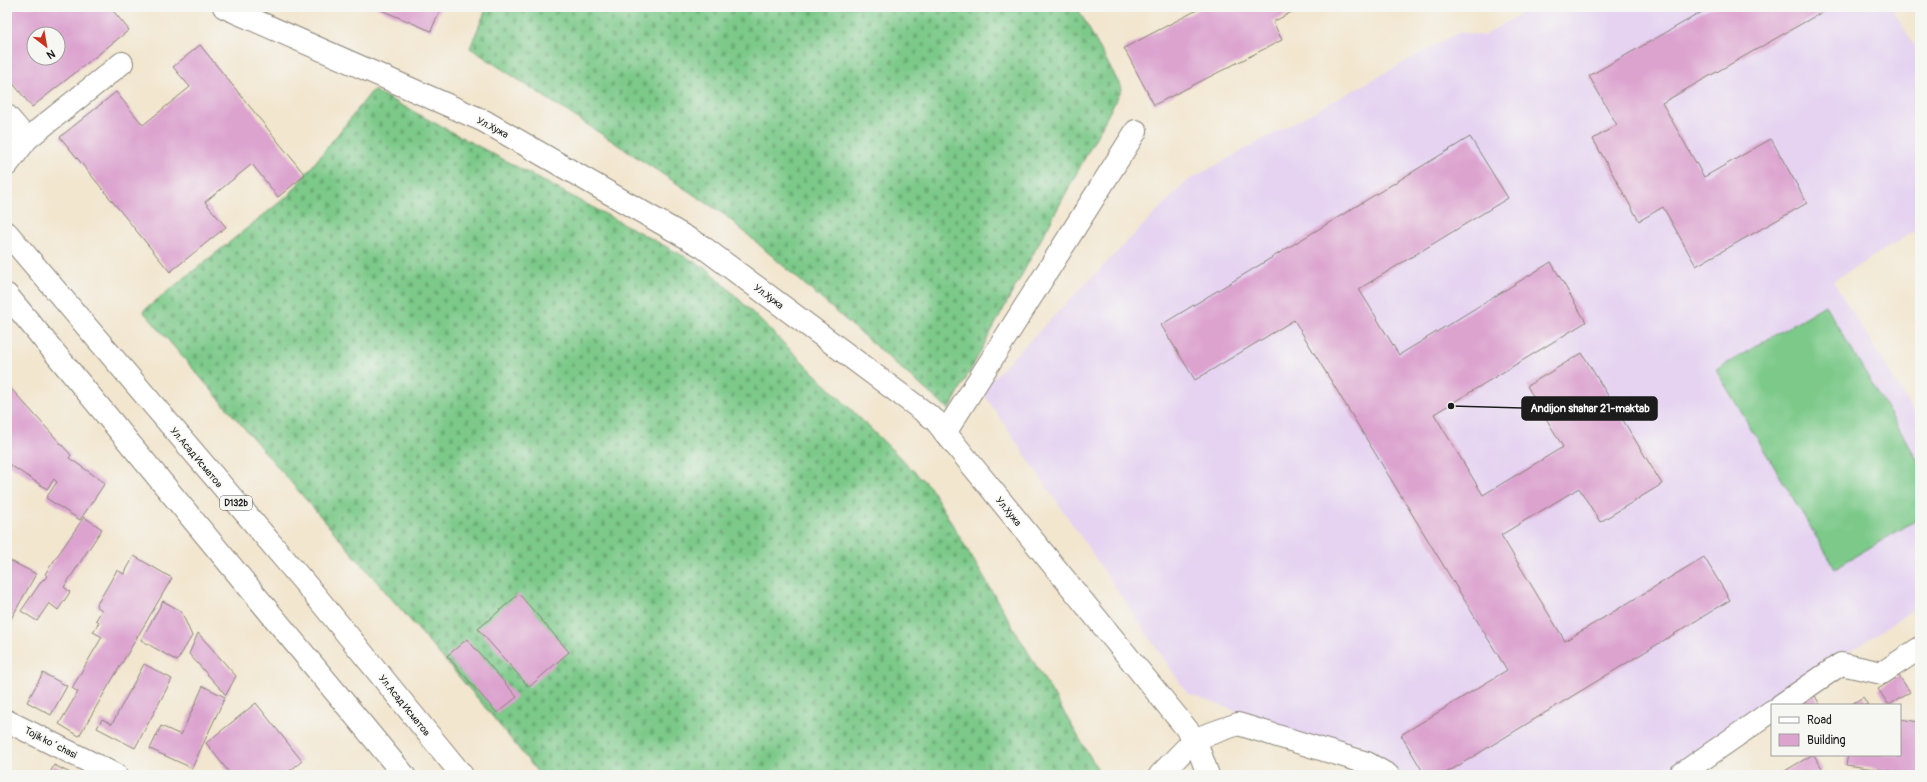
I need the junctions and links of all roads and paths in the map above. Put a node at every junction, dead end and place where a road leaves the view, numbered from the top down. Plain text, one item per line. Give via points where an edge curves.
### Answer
1 (224, 7) edge
2 (122, 63) dead end
3 (7, 116) edge
4 (1136, 131) dead end
5 (27, 139) junction
6 (7, 165) edge
7 (7, 233) edge
8 (7, 295) edge
9 (945, 433) junction
10 (1920, 648) edge
11 (1782, 704) edge
12 (1771, 713) edge
13 (7, 720) edge
14 (1195, 739) junction
15 (457, 773) edge
16 (116, 775) edge
17 (404, 775) edge
18 (1160, 775) edge
19 (1208, 775) edge
20 (1388, 775) edge
21 (1680, 775) edge

1 - 9 street, Ул.Хужа via 484,121 703,247 935,420
2 - 5 street
3 - 5 street
4 - 9 street
5 - 6 street
7 - 15 street, Ул.Асад Исматов / D132b via 315,595
8 - 17 street
9 - 14 street, Ул.Хужа
10 - 11 street via 1882,673 1841,664
12 - 21 street
13 - 16 street, Tojik koʻchasi
14 - 18 street
14 - 19 street, Ул.Хужа
14 - 20 street via 1238,724 1367,763

